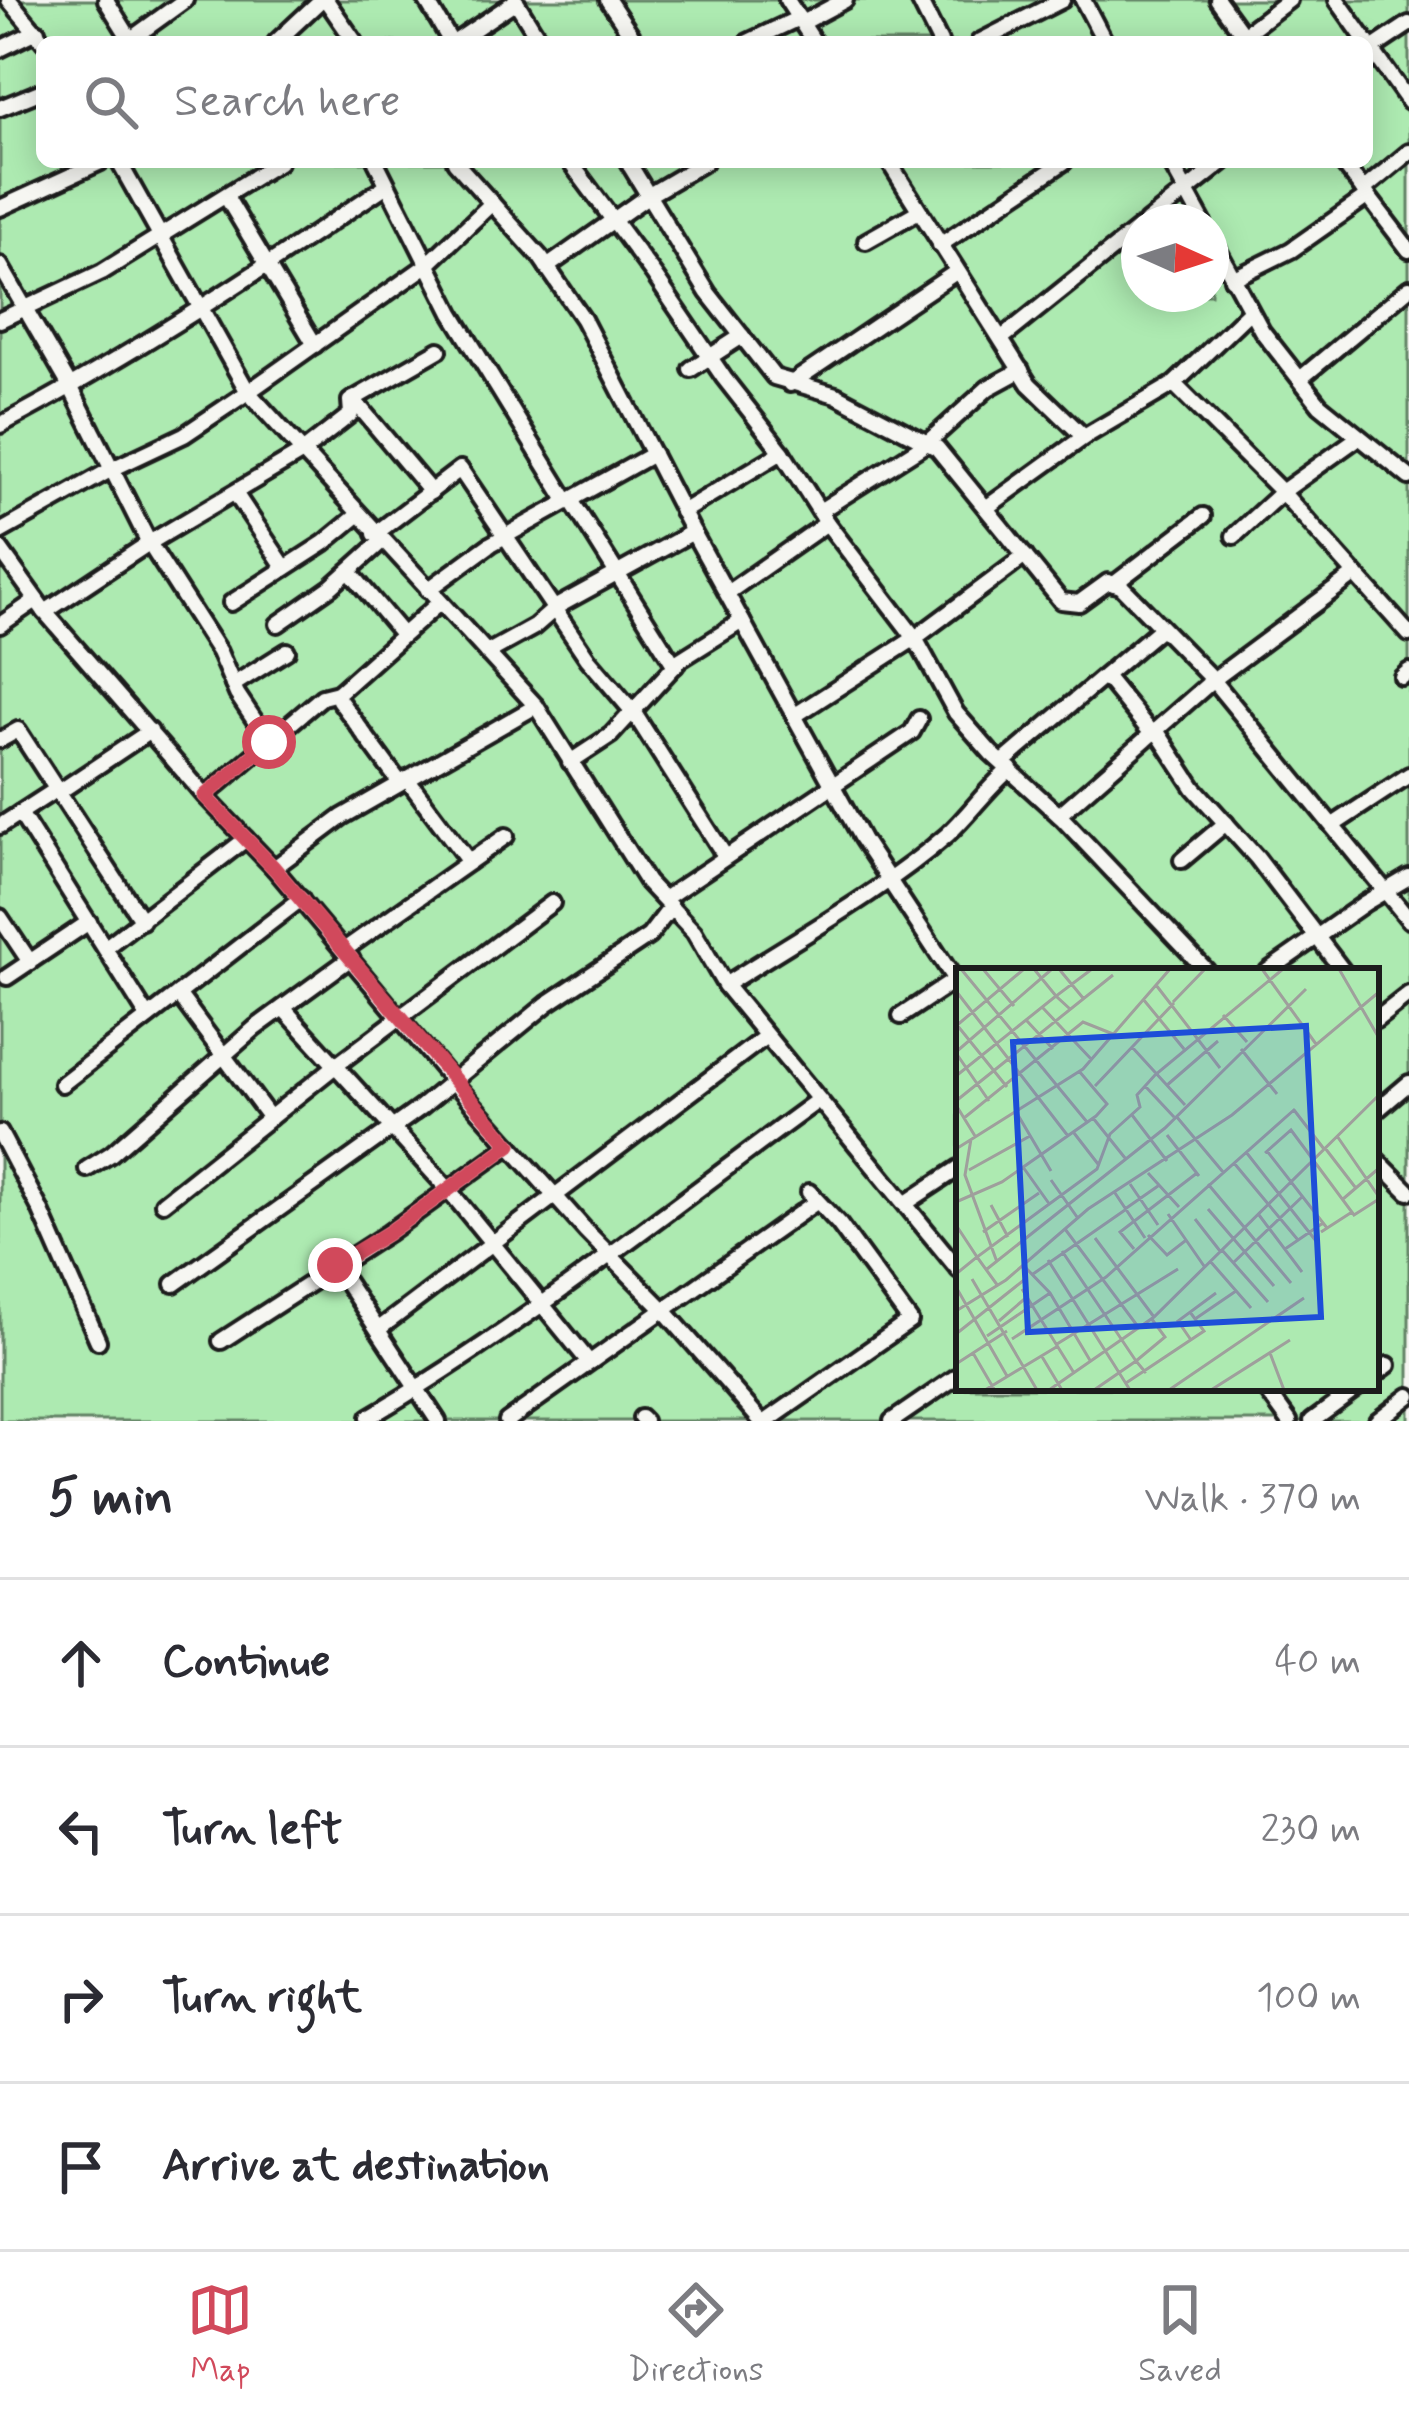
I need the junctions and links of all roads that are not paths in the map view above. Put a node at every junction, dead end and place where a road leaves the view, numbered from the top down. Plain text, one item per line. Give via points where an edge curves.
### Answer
1 (9, 0) edge
2 (106, 0) edge
3 (323, 0) edge
4 (426, 0) edge
5 (608, 0) edge
6 (787, 0) edge
7 (845, 0) edge
8 (920, 0) edge
9 (1062, 0) edge
10 (1083, 0) edge
11 (1218, 0) edge
12 (1289, 0) edge
13 (1337, 0) edge
14 (516, 1) edge
15 (176, 2) edge
16 (800, 20) junction
17 (1409, 24) edge
18 (41, 36) edge
19 (127, 36) edge
20 (136, 36) edge
21 (286, 36) edge
22 (350, 36) edge
23 (449, 36) edge
24 (462, 36) edge
25 (537, 36) edge
26 (632, 36) edge
27 (762, 36) edge
28 (810, 36) edge
29 (937, 36) edge
30 (991, 36) edge
31 (1102, 36) edge
32 (1240, 36) edge
33 (1247, 36) edge
34 (1360, 36) edge
35 (36, 38) edge
36 (1373, 47) edge
37 (0, 50) edge
38 (1373, 55) edge
39 (36, 93) edge
40 (1409, 102) edge
41 (0, 108) edge
42 (1409, 152) edge
43 (88, 168) edge
44 (123, 168) edge
45 (270, 168) edge
46 (379, 168) edge
47 (460, 168) edge
48 (574, 168) edge
49 (632, 168) edge
50 (695, 168) edge
51 (893, 168) edge
52 (1055, 168) edge
53 (1173, 168) edge
54 (1215, 168) edge
55 (1346, 168) edge
56 (387, 185) junction
57 (1186, 191) junction
58 (1365, 193) junction
59 (649, 195) junction
60 (226, 198) junction
61 (492, 203) junction
62 (1170, 204) edge
63 (1193, 204) edge
64 (0, 208) edge
65 (919, 211) junction
66 (614, 221) junction
67 (163, 237) junction
68 (866, 241) dead end
69 (1121, 242) edge
70 (940, 245) junction
71 (1409, 250) edge
72 (269, 264) junction
73 (0, 265) edge
74 (428, 266) junction
75 (547, 267) junction
76 (956, 272) junction
77 (1229, 273) edge
78 (1232, 279) junction
79 (1409, 288) edge
80 (25, 308) junction
81 (202, 309) junction
82 (1250, 310) junction
83 (0, 320) edge
84 (742, 336) junction
85 (1002, 338) junction
86 (316, 345) junction
87 (439, 350) dead end
88 (710, 358) junction
89 (691, 369) dead end
90 (1021, 370) junction
91 (1300, 380) junction
92 (790, 384) junction
93 (1174, 384) junction
94 (71, 388) junction
95 (248, 392) junction
96 (353, 399) junction
97 (0, 424) edge
98 (1359, 436) junction
99 (1084, 437) junction
100 (926, 443) junction
101 (782, 452) junction
102 (301, 453) junction
103 (653, 454) junction
104 (112, 469) junction
105 (1409, 477) edge
106 (431, 492) junction
107 (1282, 492) junction
108 (235, 493) junction
109 (570, 501) junction
110 (986, 508) junction
111 (682, 512) junction
112 (358, 515) junction
113 (1203, 516) dead end
114 (824, 517) junction
115 (0, 532) edge
116 (693, 532) junction
117 (1234, 536) dead end
118 (378, 537) junction
119 (505, 537) junction
120 (149, 543) junction
121 (0, 549) edge
122 (1025, 556) junction
123 (285, 568) junction
124 (349, 571) junction
125 (616, 573) junction
126 (1354, 574) junction
127 (1114, 584) junction
128 (428, 590) junction
129 (727, 593) junction
130 (231, 603) dead end
131 (440, 603) junction
132 (40, 606) junction
133 (554, 610) junction
134 (742, 621) junction
135 (278, 624) dead end
136 (0, 625) edge
137 (1161, 628) junction
138 (402, 634) junction
139 (1409, 634) edge
140 (915, 638) junction
141 (286, 651) dead end
142 (487, 653) junction
143 (675, 666) junction
144 (1105, 676) junction
145 (1213, 680) junction
146 (233, 686) junction
147 (338, 693) junction
148 (536, 706) junction
149 (634, 713) junction
150 (794, 716) junction
151 (919, 719) dead end
152 (150, 730) junction
153 (1154, 732) junction
154 (0, 740) edge
155 (269, 742) junction
156 (570, 762) junction
157 (1006, 766) junction
158 (1409, 775) edge
159 (404, 781) junction
160 (832, 785) junction
161 (58, 790) junction
162 (205, 796) junction
163 (20, 813) junction
164 (1059, 815) junction
165 (1226, 823) junction
166 (1333, 825) junction
167 (0, 826) edge
168 (506, 836) dead end
169 (246, 839) junction
170 (725, 856) junction
171 (1182, 860) dead end
172 (470, 862) junction
173 (274, 868) junction
174 (1409, 877) edge
175 (888, 880) junction
176 (1387, 890) junction
177 (301, 899) junction
178 (552, 902) dead end
179 (668, 903) junction
180 (0, 916) edge
181 (1409, 920) edge
182 (142, 921) junction
183 (89, 922) junction
184 (1318, 939) junction
185 (106, 947) junction
186 (348, 954) junction
187 (30, 962) junction
188 (1204, 968) edge
189 (1273, 968) edge
190 (1341, 968) edge
191 (7, 977) dead end
192 (956, 982) edge
193 (956, 984) edge
194 (725, 985) junction
195 (178, 994) junction
196 (1409, 994) edge
197 (283, 1008) junction
198 (401, 1016) junction
199 (901, 1016) dead end
200 (148, 1017) junction
201 (1379, 1018) edge
202 (765, 1036) junction
203 (224, 1054) junction
204 (334, 1067) junction
205 (453, 1082) junction
206 (1409, 1083) edge
207 (62, 1084) dead end
208 (817, 1101) junction
209 (1379, 1108) edge
210 (269, 1118) junction
211 (390, 1129) junction
212 (0, 1133) edge
213 (510, 1145) junction
214 (1379, 1161) edge
215 (87, 1168) dead end
216 (956, 1170) edge
217 (1406, 1181) edge
218 (448, 1189) junction
219 (555, 1196) junction
220 (163, 1203) dead end
221 (906, 1203) junction
222 (493, 1242) junction
223 (610, 1255) junction
224 (335, 1265) junction
225 (956, 1266) edge
226 (174, 1284) dead end
227 (543, 1300) junction
228 (664, 1309) junction
229 (380, 1328) junction
230 (98, 1341) dead end
231 (221, 1341) dead end
232 (590, 1362) junction
233 (956, 1377) edge
234 (418, 1388) junction
235 (1267, 1391) edge
236 (1353, 1391) edge
237 (1409, 1396) edge
238 (369, 1417) dead end
239 (438, 1421) edge
240 (507, 1421) edge
241 (764, 1421) edge
242 (892, 1421) edge
243 (1289, 1421) edge
244 (1312, 1421) edge
245 (1376, 1421) edge

1 - 18 street
2 - 19 street
3 - 21 street
3 - 22 street
4 - 23 street
5 - 26 street
6 - 16 street
7 - 16 street
8 - 29 street
9 - 30 street
10 - 31 street
11 - 32 street
12 - 33 street
13 - 34 street
14 - 24 street
14 - 25 street
15 - 20 street
16 - 27 street
16 - 28 street
17 - 36 street
35 - 37 street
38 - 40 street
39 - 41 street
42 - 58 street
43 - 64 street
44 - 67 street
45 - 60 street
46 - 56 street
47 - 61 street
48 - 66 street
49 - 59 street
50 - 59 street
51 - 65 street
52 - 70 street
53 - 57 street
54 - 57 street
55 - 58 street
56 - 72 street
56 - 74 street
57 - 62 street
57 - 63 street
58 - 71 street
58 - 78 street via 1291,250
59 - 66 street
59 - 84 street
60 - 67 street
60 - 72 street
61 - 74 street
61 - 75 street
65 - 68 street
65 - 70 street
66 - 75 street
66 - 88 street
67 - 80 street
67 - 81 street
69 - 85 street
70 - 76 street
72 - 81 street
72 - 86 street
73 - 80 street
74 - 86 street
74 - 109 street
75 - 103 street
76 - 85 street
76 - 92 street
77 - 78 street
78 - 82 street
79 - 91 street
80 - 83 street
80 - 94 street
81 - 94 street
81 - 95 street
82 - 91 street
82 - 93 street
84 - 88 street
84 - 92 street
85 - 90 street
86 - 95 street
87 - 96 street
88 - 89 street
88 - 101 street
90 - 99 street
90 - 100 street
91 - 98 street
92 - 100 street via 836,395
93 - 99 street
93 - 107 street
94 - 97 street
94 - 104 street
95 - 102 street
95 - 104 street via 184,436
96 - 102 street via 350,414
96 - 106 street
98 - 105 street
98 - 107 street
99 - 110 street
100 - 110 street
100 - 114 street
101 - 111 street
101 - 114 street
102 - 108 street
102 - 112 street
103 - 109 street
103 - 111 street
104 - 115 street
104 - 120 street
106 - 118 street
106 - 119 street via 460,470
107 - 117 street
107 - 126 street
108 - 120 street
108 - 123 street
109 - 119 street
109 - 125 street
110 - 122 street
111 - 116 street
112 - 118 street
112 - 123 street
113 - 127 street
114 - 129 street
114 - 140 street
116 - 125 street
116 - 129 street
118 - 124 street
118 - 128 street
119 - 128 street
119 - 133 street
120 - 132 street
120 - 146 street
121 - 132 street
122 - 127 street via 1070,604
122 - 140 street
123 - 130 street
124 - 135 street
124 - 138 street
125 - 133 street
125 - 143 street
126 - 139 street
126 - 145 street
127 - 137 street
128 - 131 street
129 - 134 street
131 - 138 street
131 - 142 street
132 - 136 street
132 - 152 street
133 - 142 street
133 - 149 street
134 - 143 street
134 - 150 street
137 - 144 street
137 - 145 street
138 - 147 street
140 - 150 street
140 - 157 street via 956,713
141 - 146 street
142 - 148 street
143 - 149 street
144 - 153 street
144 - 157 street
145 - 153 street
145 - 166 street
146 - 155 street
147 - 155 street via 322,697
147 - 159 street
148 - 156 street
148 - 159 street
149 - 156 street
149 - 170 street
150 - 160 street
151 - 160 street
152 - 161 street
152 - 162 street
153 - 164 street
153 - 165 street
154 - 161 street via 18,730
155 - 162 street
156 - 179 street
157 - 164 street
157 - 175 street via 945,836
158 - 166 street
159 - 172 street
159 - 173 street
160 - 170 street
160 - 175 street
161 - 163 street
161 - 182 street
162 - 169 street
163 - 167 street
163 - 183 street
164 - 188 street
165 - 171 street
165 - 184 street
166 - 176 street
168 - 172 street
169 - 173 street
169 - 182 street
170 - 179 street
172 - 186 street
173 - 177 street
174 - 176 street
175 - 192 street
175 - 194 street
176 - 181 street
176 - 184 street
177 - 186 street
177 - 195 street
178 - 198 street
179 - 194 street
179 - 205 street via 650,936 547,1004
180 - 187 street
182 - 185 street
183 - 185 street
183 - 187 street
184 - 189 street
184 - 190 street
185 - 200 street
186 - 197 street
186 - 198 street
187 - 191 street
193 - 199 street
194 - 202 street
195 - 200 street
195 - 203 street
196 - 201 street
197 - 203 street
197 - 204 street
198 - 204 street
198 - 205 street
200 - 207 street
202 - 208 street
202 - 219 street
203 - 210 street
203 - 215 street
204 - 210 street
204 - 211 street
205 - 211 street
205 - 213 street
206 - 209 street
208 - 221 street
208 - 223 street
210 - 220 street
211 - 218 street
211 - 226 street
212 - 230 street
213 - 218 street
213 - 219 street
214 - 217 street
216 - 221 street
218 - 222 street
218 - 224 street
219 - 222 street
219 - 223 street
221 - 225 street
222 - 227 street
222 - 229 street
223 - 227 street
223 - 228 street
224 - 229 street
224 - 231 street
227 - 232 street
227 - 234 street
228 - 232 street
228 - 241 street
228 - 241 street via 812,1197 838,1224 910,1321
229 - 234 street
232 - 240 street
233 - 242 street
234 - 238 street
234 - 239 street
235 - 243 street
236 - 244 street
237 - 245 street

